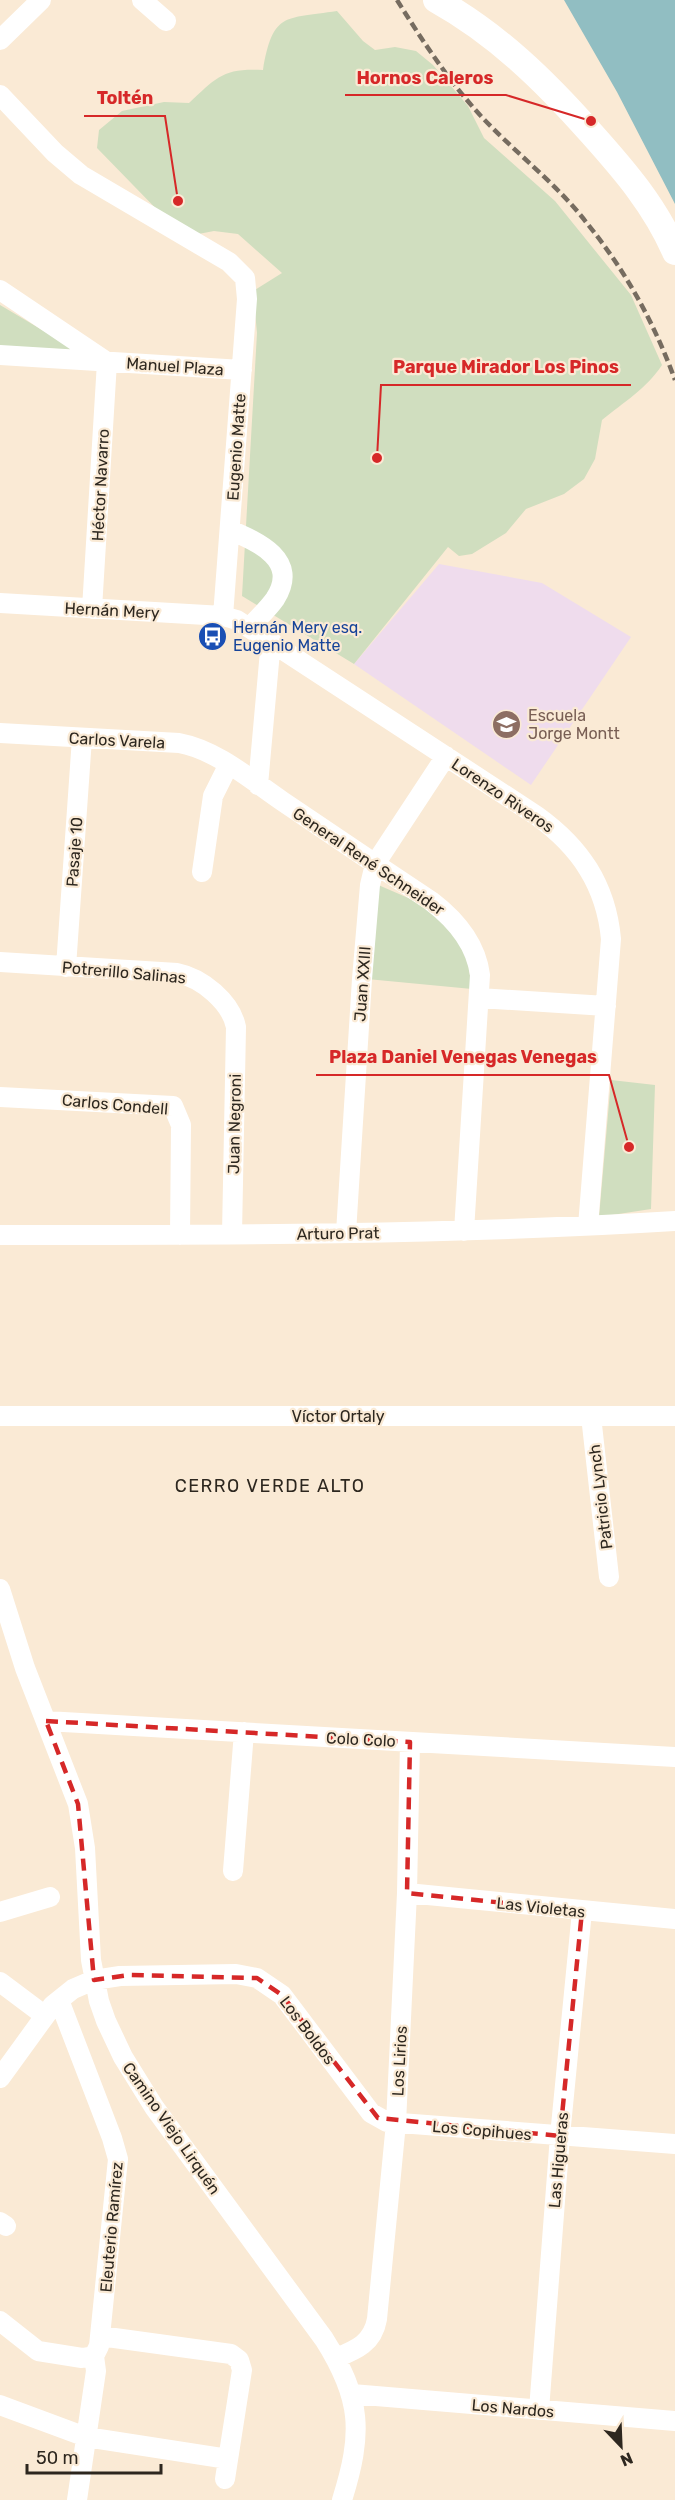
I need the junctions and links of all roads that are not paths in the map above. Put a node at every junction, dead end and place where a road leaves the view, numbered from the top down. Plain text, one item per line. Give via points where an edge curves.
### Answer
1 (41, 0) edge
2 (142, 0) edge
3 (436, 0) edge
4 (166, 21) dead end
5 (0, 40) edge
6 (0, 95) edge
7 (675, 252) edge
8 (0, 290) edge
9 (0, 355) edge
10 (107, 362) junction
11 (242, 370) junction
12 (230, 530) junction
13 (0, 603) edge
14 (92, 609) junction
15 (224, 616) junction
16 (250, 627) junction
17 (271, 640) junction
18 (0, 733) edge
19 (82, 738) junction
20 (446, 756) junction
21 (228, 766) junction
22 (258, 785) junction
23 (375, 864) junction
24 (202, 872) dead end
25 (0, 962) edge
26 (66, 966) junction
27 (479, 998) junction
28 (606, 1006) junction
29 (233, 1015) joint
30 (0, 1097) edge
31 (675, 1221) edge
32 (588, 1226) junction
33 (464, 1231) junction
34 (346, 1233) junction
35 (232, 1234) junction
36 (0, 1235) edge
37 (180, 1235) junction
38 (0, 1416) edge
39 (591, 1416) junction
40 (675, 1416) edge
41 (609, 1577) dead end
42 (0, 1589) edge
43 (5, 1626) edge
44 (46, 1721) junction
45 (244, 1732) junction
46 (410, 1742) junction
47 (675, 1757) edge
48 (233, 1870) dead end
49 (407, 1893) junction
50 (50, 1897) dead end
51 (582, 1911) junction
52 (0, 1912) edge
53 (675, 1919) edge
54 (94, 1980) junction
55 (0, 1982) edge
56 (59, 2000) junction
57 (44, 2014) junction
58 (0, 2078) edge
59 (396, 2123) junction
60 (560, 2136) junction
61 (675, 2144) edge
62 (0, 2320) edge
63 (100, 2336) junction
64 (94, 2356) junction
65 (336, 2358) junction
66 (352, 2394) junction
67 (0, 2405) edge
68 (539, 2410) junction
69 (675, 2421) edge
70 (86, 2437) junction
71 (77, 2500) edge
72 (342, 2500) edge

1 - 5 street
2 - 4 street
3 - 7 main road via 495,38 553,91 636,185
6 - 11 street, Eugenio Matte via 81,175 229,262 245,278
8 - 10 street, Manuel Plaza
9 - 10 street, Manuel Plaza
10 - 11 street, Manuel Plaza
10 - 14 street, Héctor Navarro
11 - 12 street, Eugenio Matte
12 - 15 street, Eugenio Matte
12 - 16 street via 266,547 280,567 281,581 275,599
13 - 14 street, Hernán Mery
14 - 15 street, Hernán Mery
15 - 16 street, Lorenzo Riveros
16 - 17 street, Lorenzo Riveros
17 - 20 street, Lorenzo Riveros
17 - 22 street
18 - 19 street, Carlos Varela
19 - 21 street, Carlos Varela via 179,743 209,753
19 - 26 street, Pasaje 10
20 - 23 street, Juan XXIII
20 - 28 street, Lorenzo Riveros via 544,821 584,860 601,892 610,924
21 - 22 street, General René Schneider
21 - 24 street via 213,796
22 - 23 street, General René Schneider
23 - 27 street, General René Schneider via 457,924 477,957
23 - 34 street, Juan XXIII via 362,979
25 - 26 street, Potrerillo Salinas
26 - 29 street, Potrerillo Salinas via 191,976
27 - 28 street
27 - 33 street, General René Schneider
28 - 32 street, Lorenzo Riveros
29 - 35 street, Juan Negroni via 236,1027
30 - 37 street, Carlos Condell via 173,1106 181,1125
31 - 32 street, Arturo Prat
32 - 33 street, Arturo Prat
33 - 34 street, Arturo Prat
34 - 35 street, Arturo Prat
35 - 37 street, Arturo Prat
36 - 37 street, Arturo Prat
38 - 39 street, Víctor Ortaly
39 - 40 street, Víctor Ortaly
39 - 41 street, Patricio Lynch
42 - 43 street, Camino Viejo Lirquén
43 - 44 street, Camino Viejo Lirquén
44 - 45 street, Colo Colo
44 - 54 street, Camino Viejo Lirquén via 72,1784 83,1827
45 - 46 street, Colo Colo
45 - 48 street
46 - 47 street, Colo Colo
46 - 49 street, Los Lirios
49 - 51 street, Las Violetas
49 - 59 street, Los Lirios
50 - 52 street
51 - 53 street, Las Violetas
51 - 60 street, Las Higueras
54 - 56 street, Los Boldos
54 - 59 street, Los Boldos via 236,1974 257,1978 282,1995 371,2113
54 - 65 street, Camino Viejo Lirquén via 106,2020 138,2082
55 - 57 street
56 - 57 street, Los Boldos
56 - 63 street, Eleuterio Ramírez via 118,2158
57 - 58 street, Los Boldos
59 - 60 street, Los Copihues
59 - 65 street, Los Lirios via 376,2325 364,2344
60 - 61 street, Los Copihues
60 - 68 street, Las Higueras
62 - 64 street via 38,2351 82,2358
63 - 64 street, Eleuterio Ramírez
63 - 70 street via 236,2356 242,2370 226,2469
64 - 70 street, Eleuterio Ramírez via 96,2371
65 - 66 street, Camino Viejo Lirquén
66 - 68 street, Los Nardos
66 - 72 street, Camino Viejo Lirquén via 357,2438
67 - 70 street
68 - 69 street, Los Nardos
70 - 71 street, Eleuterio Ramírez

